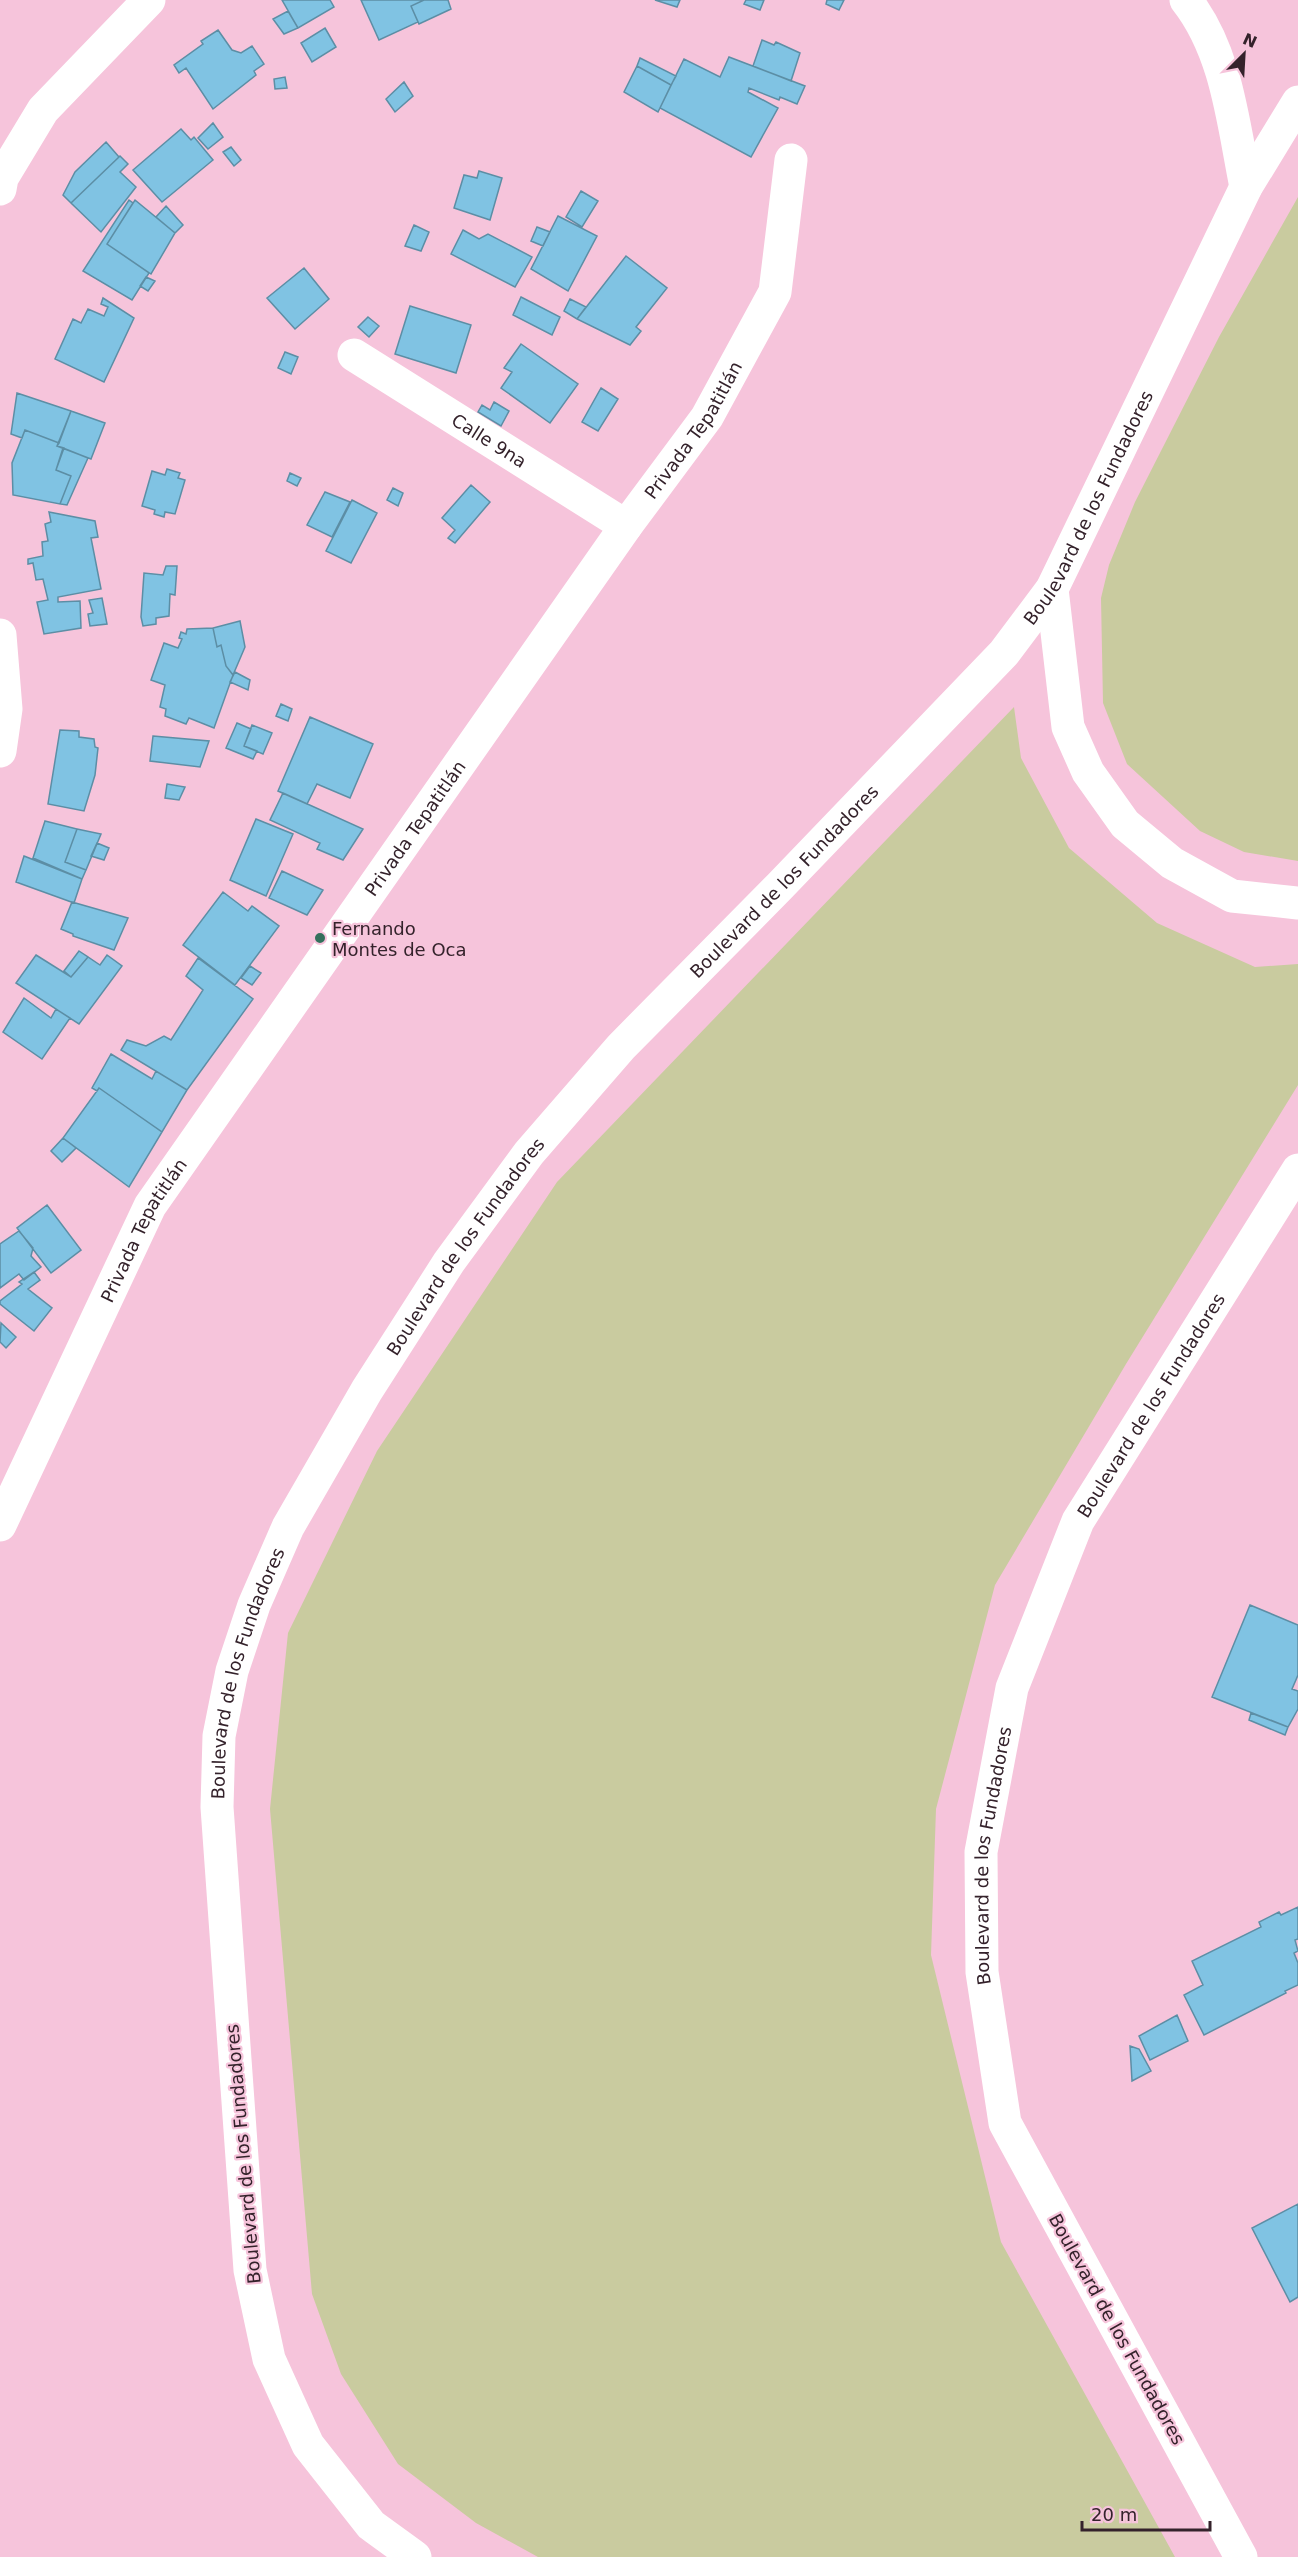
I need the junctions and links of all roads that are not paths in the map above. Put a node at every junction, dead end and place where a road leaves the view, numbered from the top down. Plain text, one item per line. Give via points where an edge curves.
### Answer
1 (149, 0) edge
2 (1186, 0) edge
3 (1298, 102) edge
4 (791, 160) dead end
5 (1246, 187) junction
6 (0, 189) edge
7 (354, 356) dead end
8 (626, 526) junction
9 (1052, 589) junction
10 (0, 635) edge
11 (0, 751) edge
12 (1298, 903) edge
13 (1298, 1170) edge
14 (0, 1525) edge
15 (415, 2557) edge
16 (1241, 2557) edge

1 - 6 main road via 43,110 2,178
2 - 5 main road via 1201,18 1222,69
3 - 5 main road, Boulevard de los Fundadores
4 - 8 main road, Privada Tepatitlán via 775,292 707,417
5 - 9 main road, Boulevard de los Fundadores
7 - 8 main road, Calle 9na
8 - 14 main road, Privada Tepatitlán via 150,1206
9 - 12 main road via 1068,727 1088,772 1125,824 1172,863 1232,896
9 - 15 main road, Boulevard de los Fundadores via 1004,653 621,1047 529,1153 449,1262 350,1419 288,1527 254,1605 232,1671 219,1736 217,1807 252,2281 269,2359 308,2445 371,2524
10 - 11 main road via 6,709
13 - 16 main road, Boulevard de los Fundadores via 1078,1521 1012,1688 981,1852 982,1972 1005,2123

